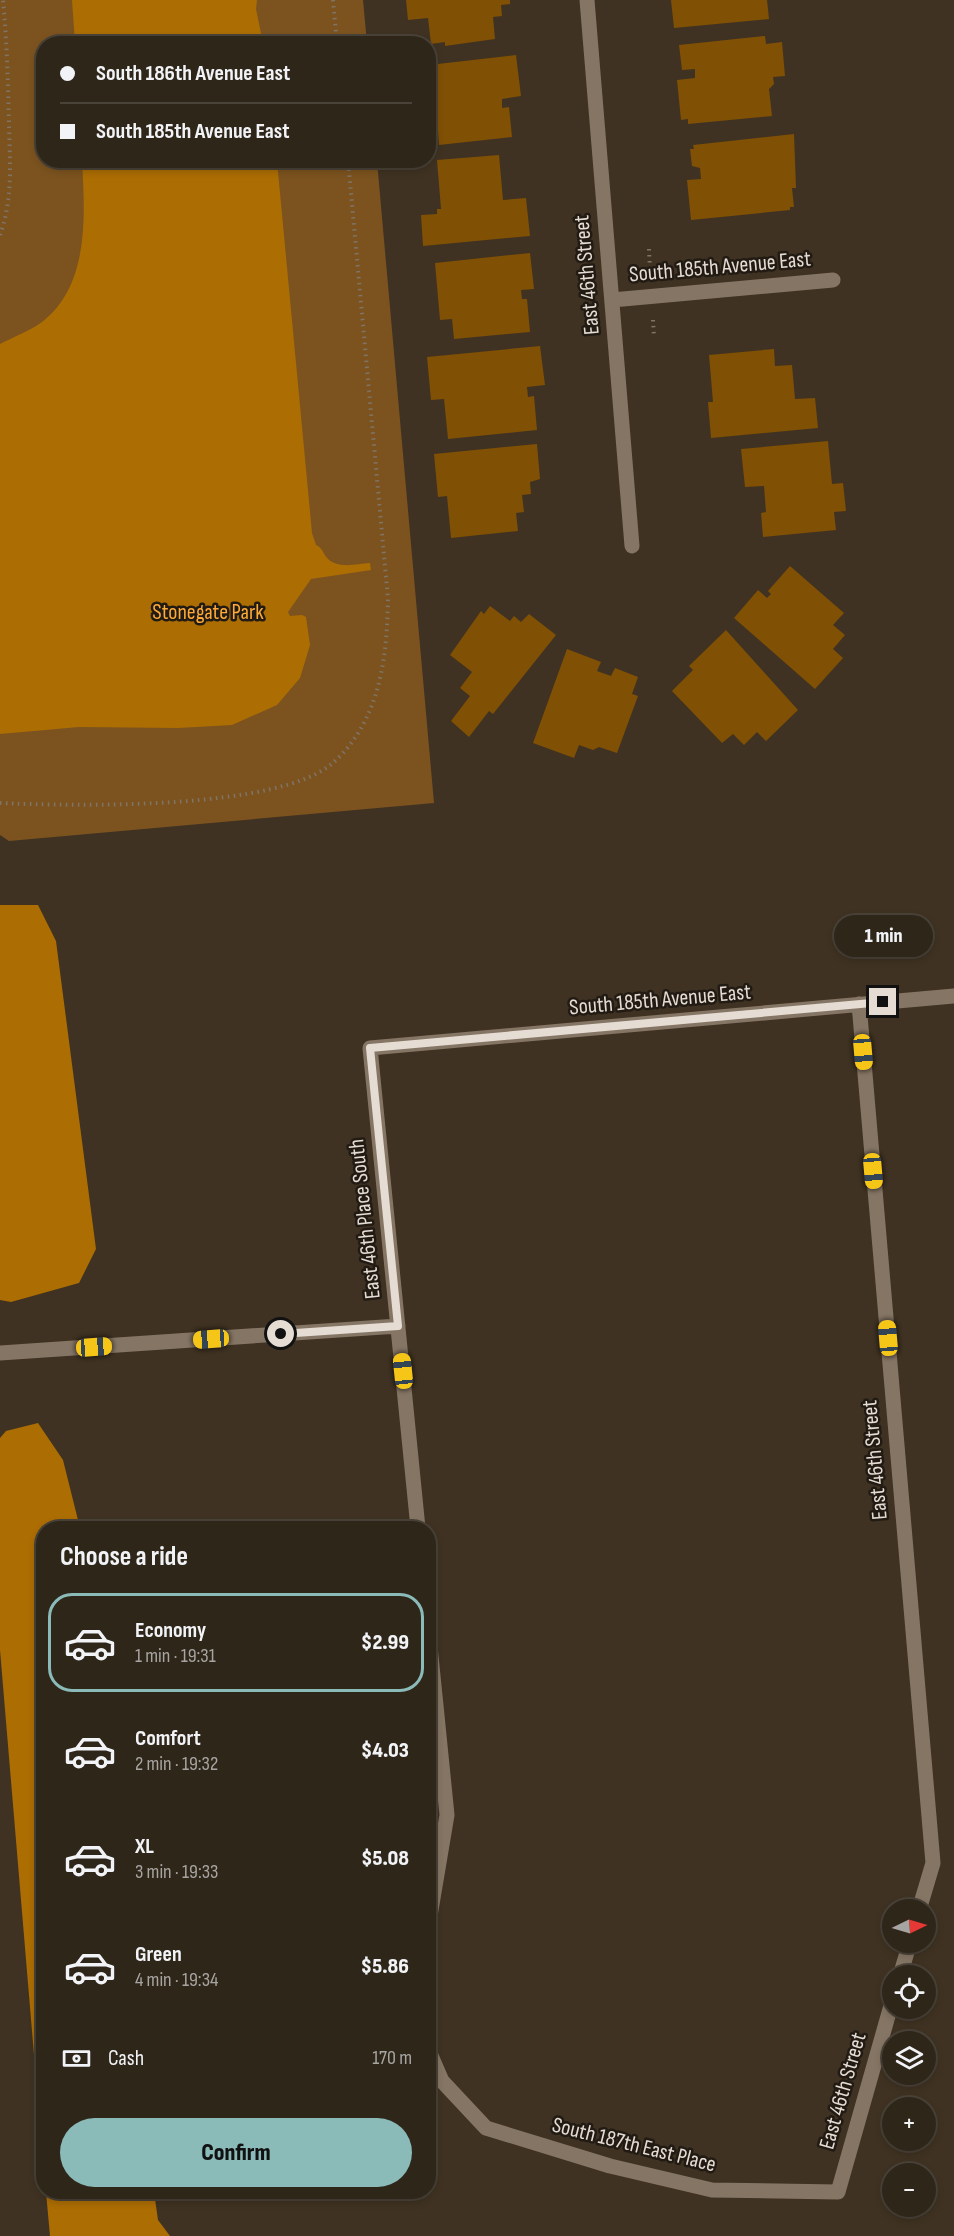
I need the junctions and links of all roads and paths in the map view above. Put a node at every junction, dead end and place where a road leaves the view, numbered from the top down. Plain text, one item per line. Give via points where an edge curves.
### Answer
1 (3, 0) edge
2 (333, 0) edge
3 (587, 0) edge
4 (336, 36) edge
5 (349, 168) edge
6 (0, 235) edge
7 (833, 280) dead end
8 (612, 300) junction
9 (632, 546) dead end
10 (0, 803) edge
11 (954, 996) edge
12 (859, 1004) junction
13 (370, 1048) joint
14 (398, 1326) junction
15 (0, 1353) edge
16 (417, 1521) edge
17 (436, 1706) edge
18 (436, 1880) edge
19 (922, 1899) edge
20 (887, 2019) edge
21 (436, 2067) edge
22 (838, 2192) joint

1 - 6 path via 8,44 10,177
2 - 4 path
3 - 8 street, East 46th Street
5 - 10 path via 388,599 384,662 371,710 350,745 333,763 296,783 204,800
7 - 8 street, South 185th Avenue East
8 - 9 street, East 46th Street
11 - 12 street, South 185th Avenue East
12 - 13 street, South 185th Avenue East
12 - 19 street, East 46th Street via 933,1863
13 - 14 street, East 46th Place South
14 - 15 street
14 - 16 street, East 46th Place South
17 - 18 street via 447,1815
20 - 22 street, East 46th Street
21 - 22 street, South 187th East Place via 442,2081 486,2128 610,2166 712,2190

